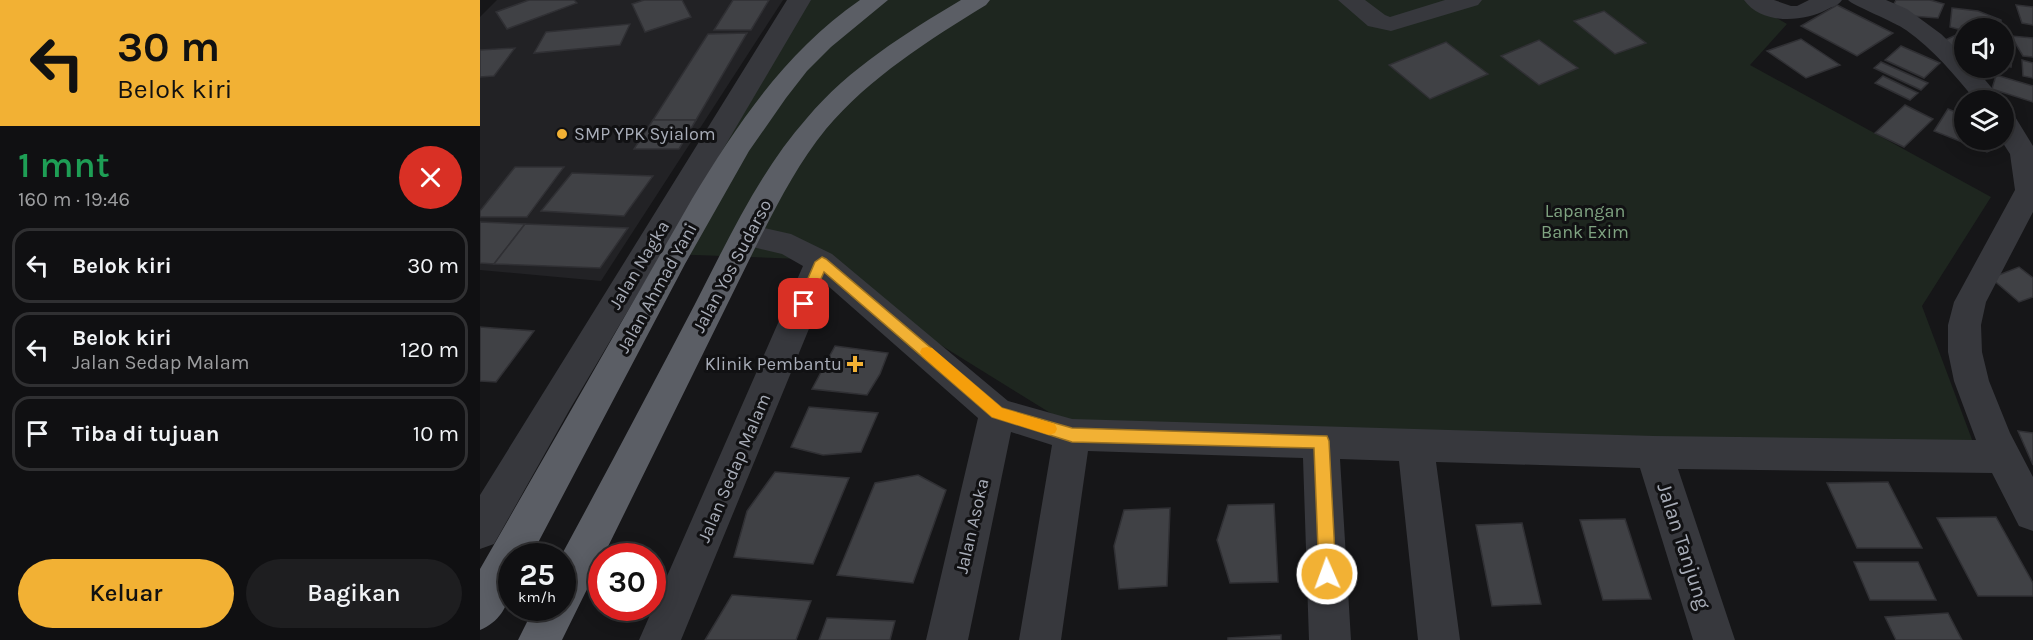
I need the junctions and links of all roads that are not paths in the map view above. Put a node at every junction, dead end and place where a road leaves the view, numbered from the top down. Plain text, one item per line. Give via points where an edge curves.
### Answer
1 (799, 0) edge
2 (876, 0) edge
3 (978, 0) edge
4 (1350, 0) edge
5 (1470, 0) edge
6 (1755, 0) edge
7 (1830, 0) edge
8 (1860, 0) edge
9 (1980, 90) edge
10 (2014, 138) edge
11 (2031, 190) edge
12 (747, 235) junction
13 (822, 262) junction
14 (998, 412) junction
15 (1072, 435) junction
16 (1321, 441) junction
17 (1416, 446) junction
18 (1654, 452) junction
19 (2002, 457) junction
20 (491, 493) edge
21 (2033, 513) edge
22 (480, 531) edge
23 (576, 568) edge
24 (480, 609) edge
25 (549, 621) edge
26 (539, 640) edge
27 (660, 640) edge
28 (947, 640) edge
29 (1040, 640) edge
30 (1330, 640) edge
31 (1439, 640) edge
32 (1714, 640) edge

1 - 20 street, Jalan Nagka via 558,398
2 - 24 highway, Jalan Ahmad Yani via 828,35 741,139
3 - 12 highway, Jalan Yos Sudarso via 908,43 844,94 792,158
4 - 5 street via 1386,24
6 - 7 street via 1779,11 1795,13
8 - 9 street via 1889,9 1914,25
10 - 11 street via 2024,154
11 - 19 street via 1964,317 1966,358 1977,398
12 - 13 street via 791,245
12 - 23 highway, Jalan Yos Sudarso
13 - 14 street
13 - 27 street, Jalan Sedap Malam
14 - 15 street
14 - 28 street, Jalan Asoka
15 - 16 street
15 - 29 street
16 - 17 street
16 - 30 street
17 - 18 street
17 - 31 street
18 - 19 street
18 - 32 street, Jalan Tanjung
19 - 21 street
20 - 22 street, Jalan Nagka
25 - 26 highway

